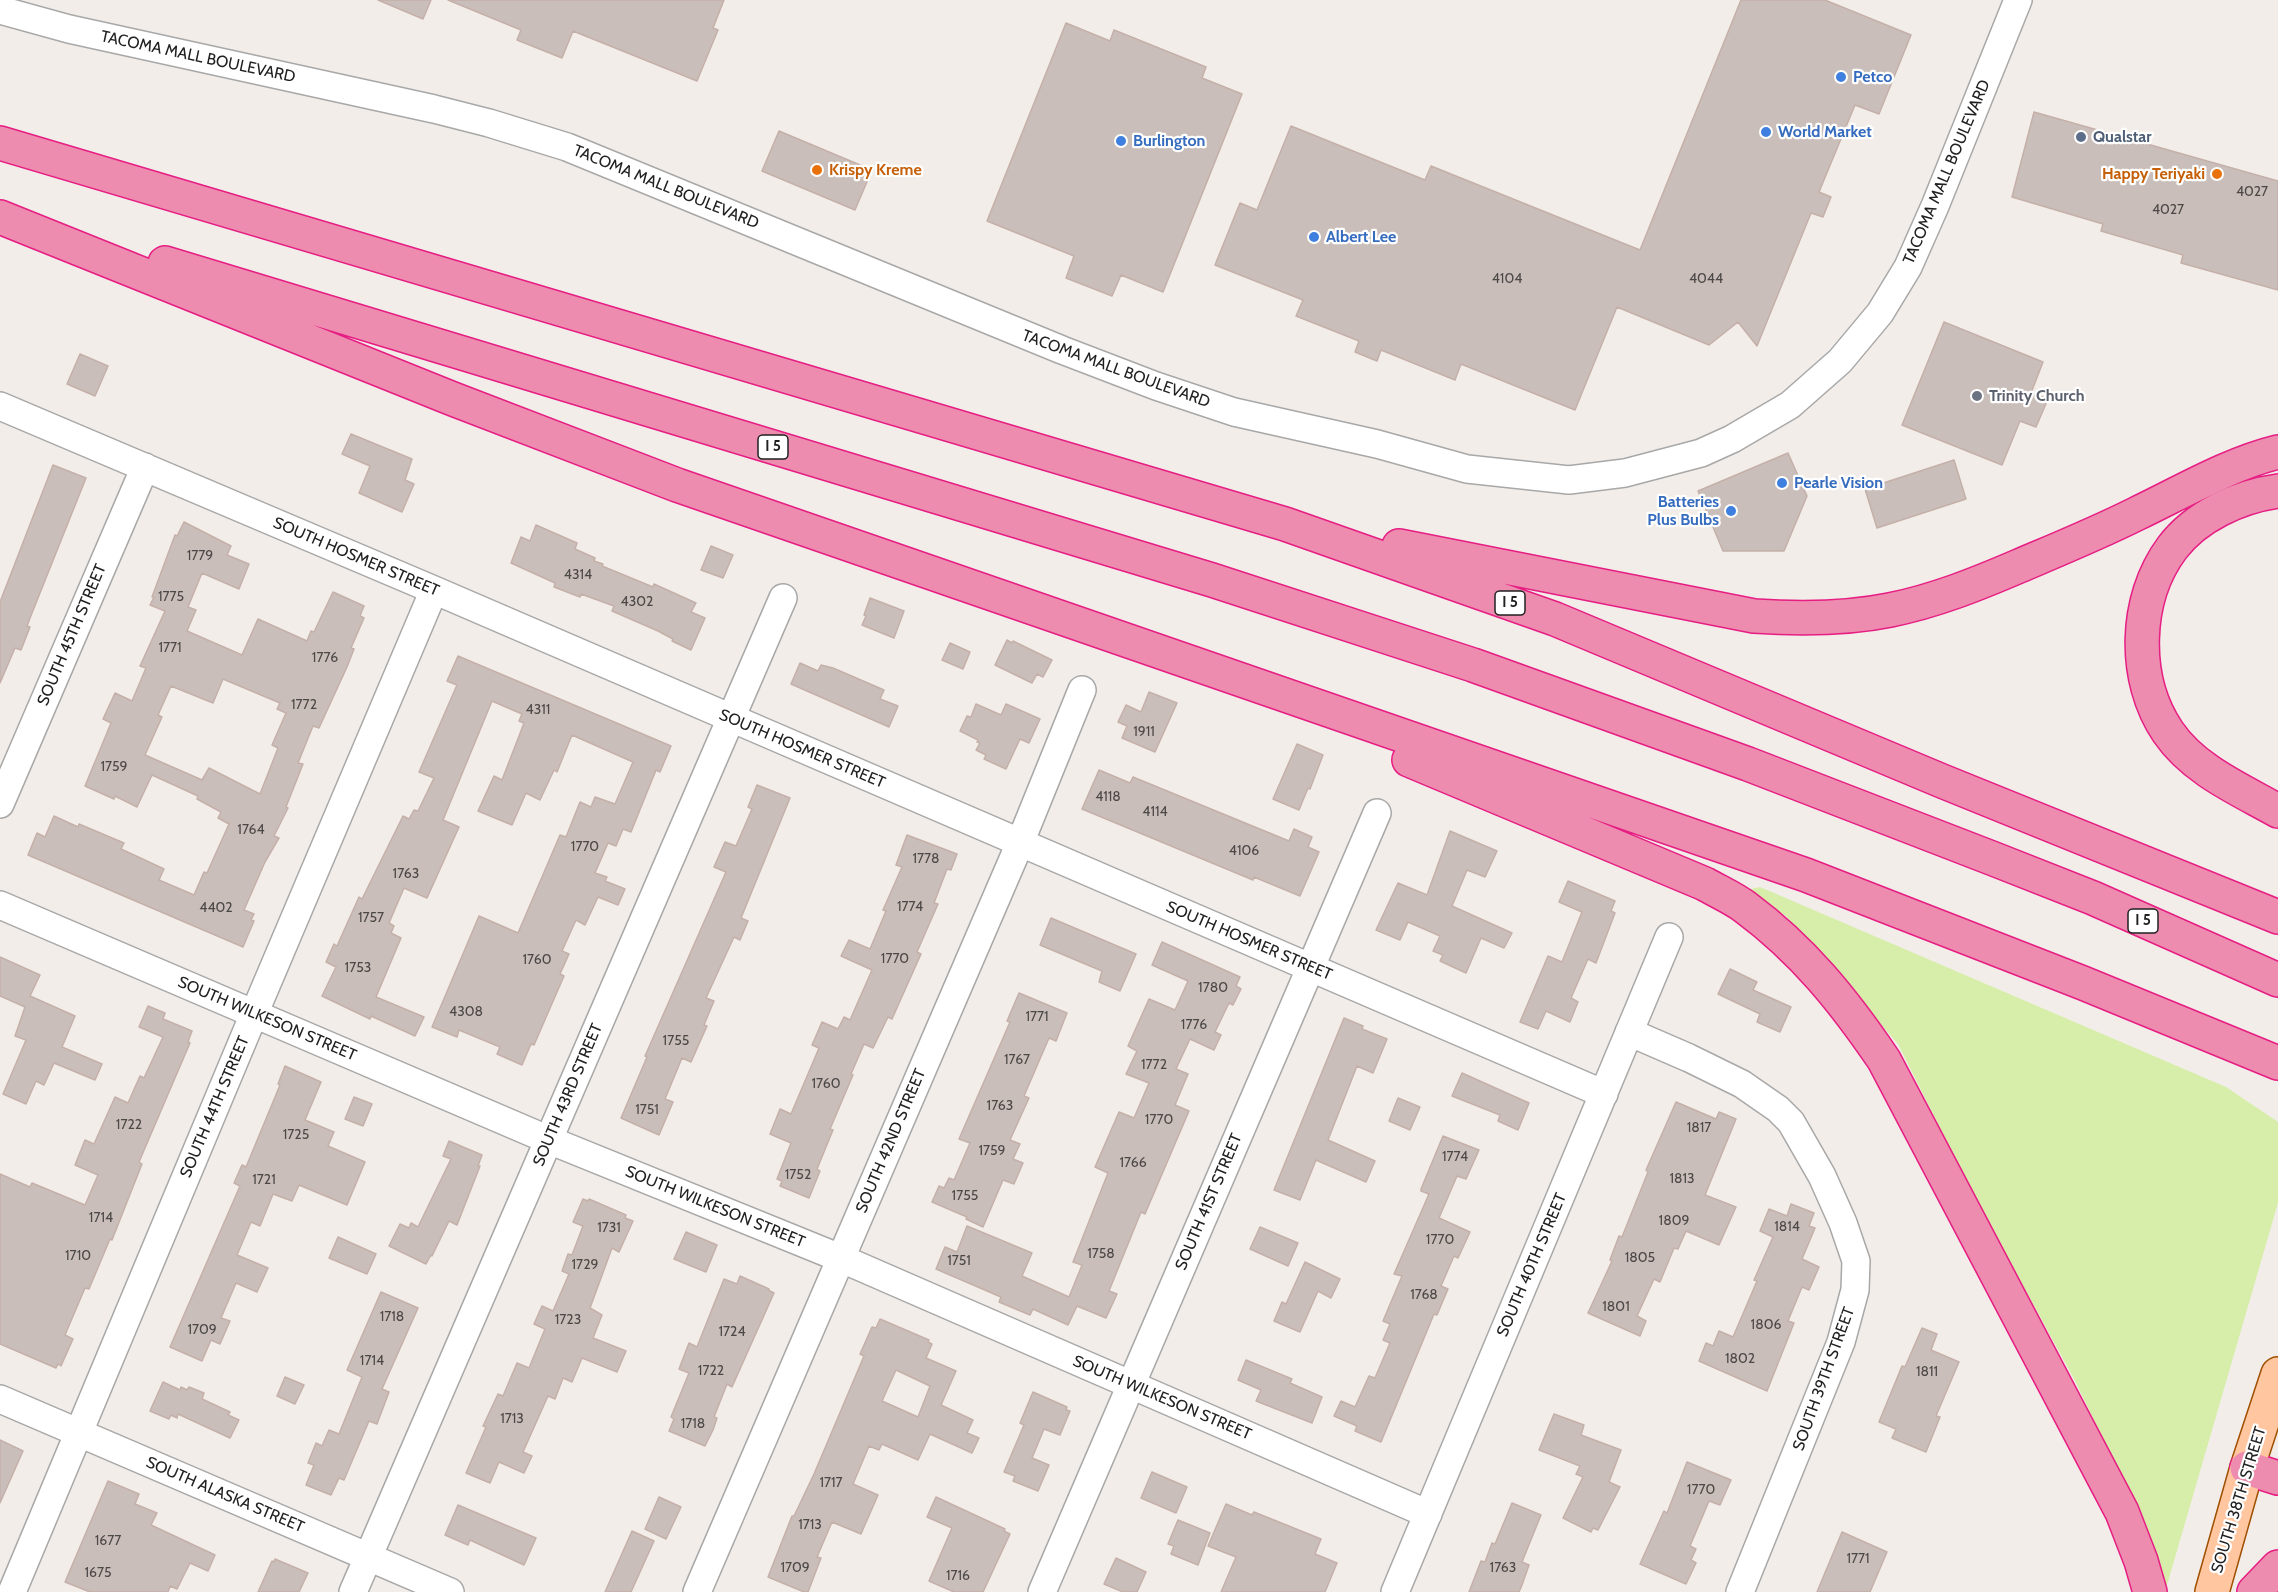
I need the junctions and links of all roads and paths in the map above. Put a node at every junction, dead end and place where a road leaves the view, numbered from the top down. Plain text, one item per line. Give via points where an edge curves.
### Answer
1 (2018, 0) edge
2 (0, 10) edge
3 (0, 143) edge
4 (0, 212) edge
5 (0, 217) edge
6 (0, 406) edge
7 (2278, 452) edge
8 (2278, 466) edge
9 (145, 467) junction
10 (2221, 473) junction
11 (2278, 491) edge
12 (1285, 524) junction
13 (434, 590) junction
14 (783, 598) dead end
15 (1088, 628) junction
16 (1082, 690) dead end
17 (731, 718) junction
18 (0, 804) edge
19 (2278, 811) edge
20 (1377, 813) dead end
21 (1020, 843) junction
22 (0, 905) edge
23 (2278, 917) edge
24 (1669, 937) dead end
25 (1311, 968) junction
26 (2278, 980) edge
27 (2083, 983) junction
28 (254, 1014) junction
29 (1629, 1032) junction
30 (2278, 1063) edge
31 (2278, 1078) edge
32 (1604, 1094) junction
33 (549, 1140) junction
34 (840, 1258) junction
35 (2278, 1374) edge
36 (1131, 1385) junction
37 (0, 1399) edge
38 (80, 1432) junction
39 (2247, 1468) junction
40 (2278, 1478) edge
41 (1428, 1514) junction
42 (368, 1557) junction
43 (2278, 1567) edge
44 (12, 1592) edge
45 (353, 1592) edge
46 (450, 1592) edge
47 (697, 1592) edge
48 (1042, 1592) edge
49 (1395, 1592) edge
50 (1740, 1592) edge
51 (2150, 1592) edge
52 (2212, 1592) edge
53 (2254, 1592) edge

1 - 2 street, TACOMA MALL BOULEVARD via 1908,267 1880,313 1840,360 1790,405 1701,453 1625,473 1569,480 1467,469 1234,412 1062,350 567,147 489,123
3 - 12 highway, I 5
4 - 26 highway, I 5 via 1201,576 1473,665 1748,764 1994,859
5 - 15 highway via 666,481
6 - 9 street, SOUTH HOSMER STREET
7 - 10 highway
8 - 10 highway
9 - 13 street, SOUTH HOSMER STREET
9 - 18 street, SOUTH 45TH STREET
10 - 12 highway via 2098,532 1964,589 1852,616 1754,616
11 - 19 highway via 2232,502 2198,524 2173,547 2156,577 2145,613 2142,647 2146,681 2156,711 2186,754
12 - 23 highway, I 5 via 1555,619
13 - 17 street, SOUTH HOSMER STREET
13 - 28 street, SOUTH 44TH STREET
14 - 17 street, SOUTH 43RD STREET
15 - 27 highway via 1806,875
15 - 51 highway via 1706,884 1744,906 1778,934 1814,967 1884,1060 2122,1512
16 - 21 street, SOUTH 42ND STREET
17 - 21 street, SOUTH HOSMER STREET
17 - 33 street, SOUTH 43RD STREET
20 - 25 street, SOUTH 41ST STREET
21 - 25 street, SOUTH HOSMER STREET
21 - 34 street, SOUTH 42ND STREET
22 - 28 street, SOUTH WILKESON STREET
24 - 29 street, SOUTH 40TH STREET
25 - 32 street, SOUTH HOSMER STREET
25 - 36 street, SOUTH 41ST STREET
27 - 30 highway
27 - 31 highway
28 - 33 street, SOUTH WILKESON STREET
28 - 38 street, SOUTH 44TH STREET
29 - 32 street, SOUTH 40TH STREET
29 - 50 street, SOUTH 39TH STREET via 1742,1084 1791,1122 1822,1176 1856,1261 1856,1282 1839,1348
32 - 41 street, SOUTH 40TH STREET
33 - 34 street, SOUTH WILKESON STREET
33 - 42 street, SOUTH 43RD STREET
34 - 36 street, SOUTH WILKESON STREET
34 - 47 street, SOUTH 42ND STREET
35 - 39 main road, SOUTH 38TH STREET
36 - 41 street, SOUTH WILKESON STREET
36 - 48 street, SOUTH 41ST STREET
37 - 38 street, SOUTH ALASKA STREET
38 - 42 street, SOUTH ALASKA STREET
38 - 44 street, SOUTH 44TH STREET
39 - 40 highway
39 - 52 main road, SOUTH 38TH STREET
41 - 49 street, SOUTH 40TH STREET
42 - 45 street, SOUTH 43RD STREET
42 - 46 street, SOUTH ALASKA STREET
43 - 53 highway

